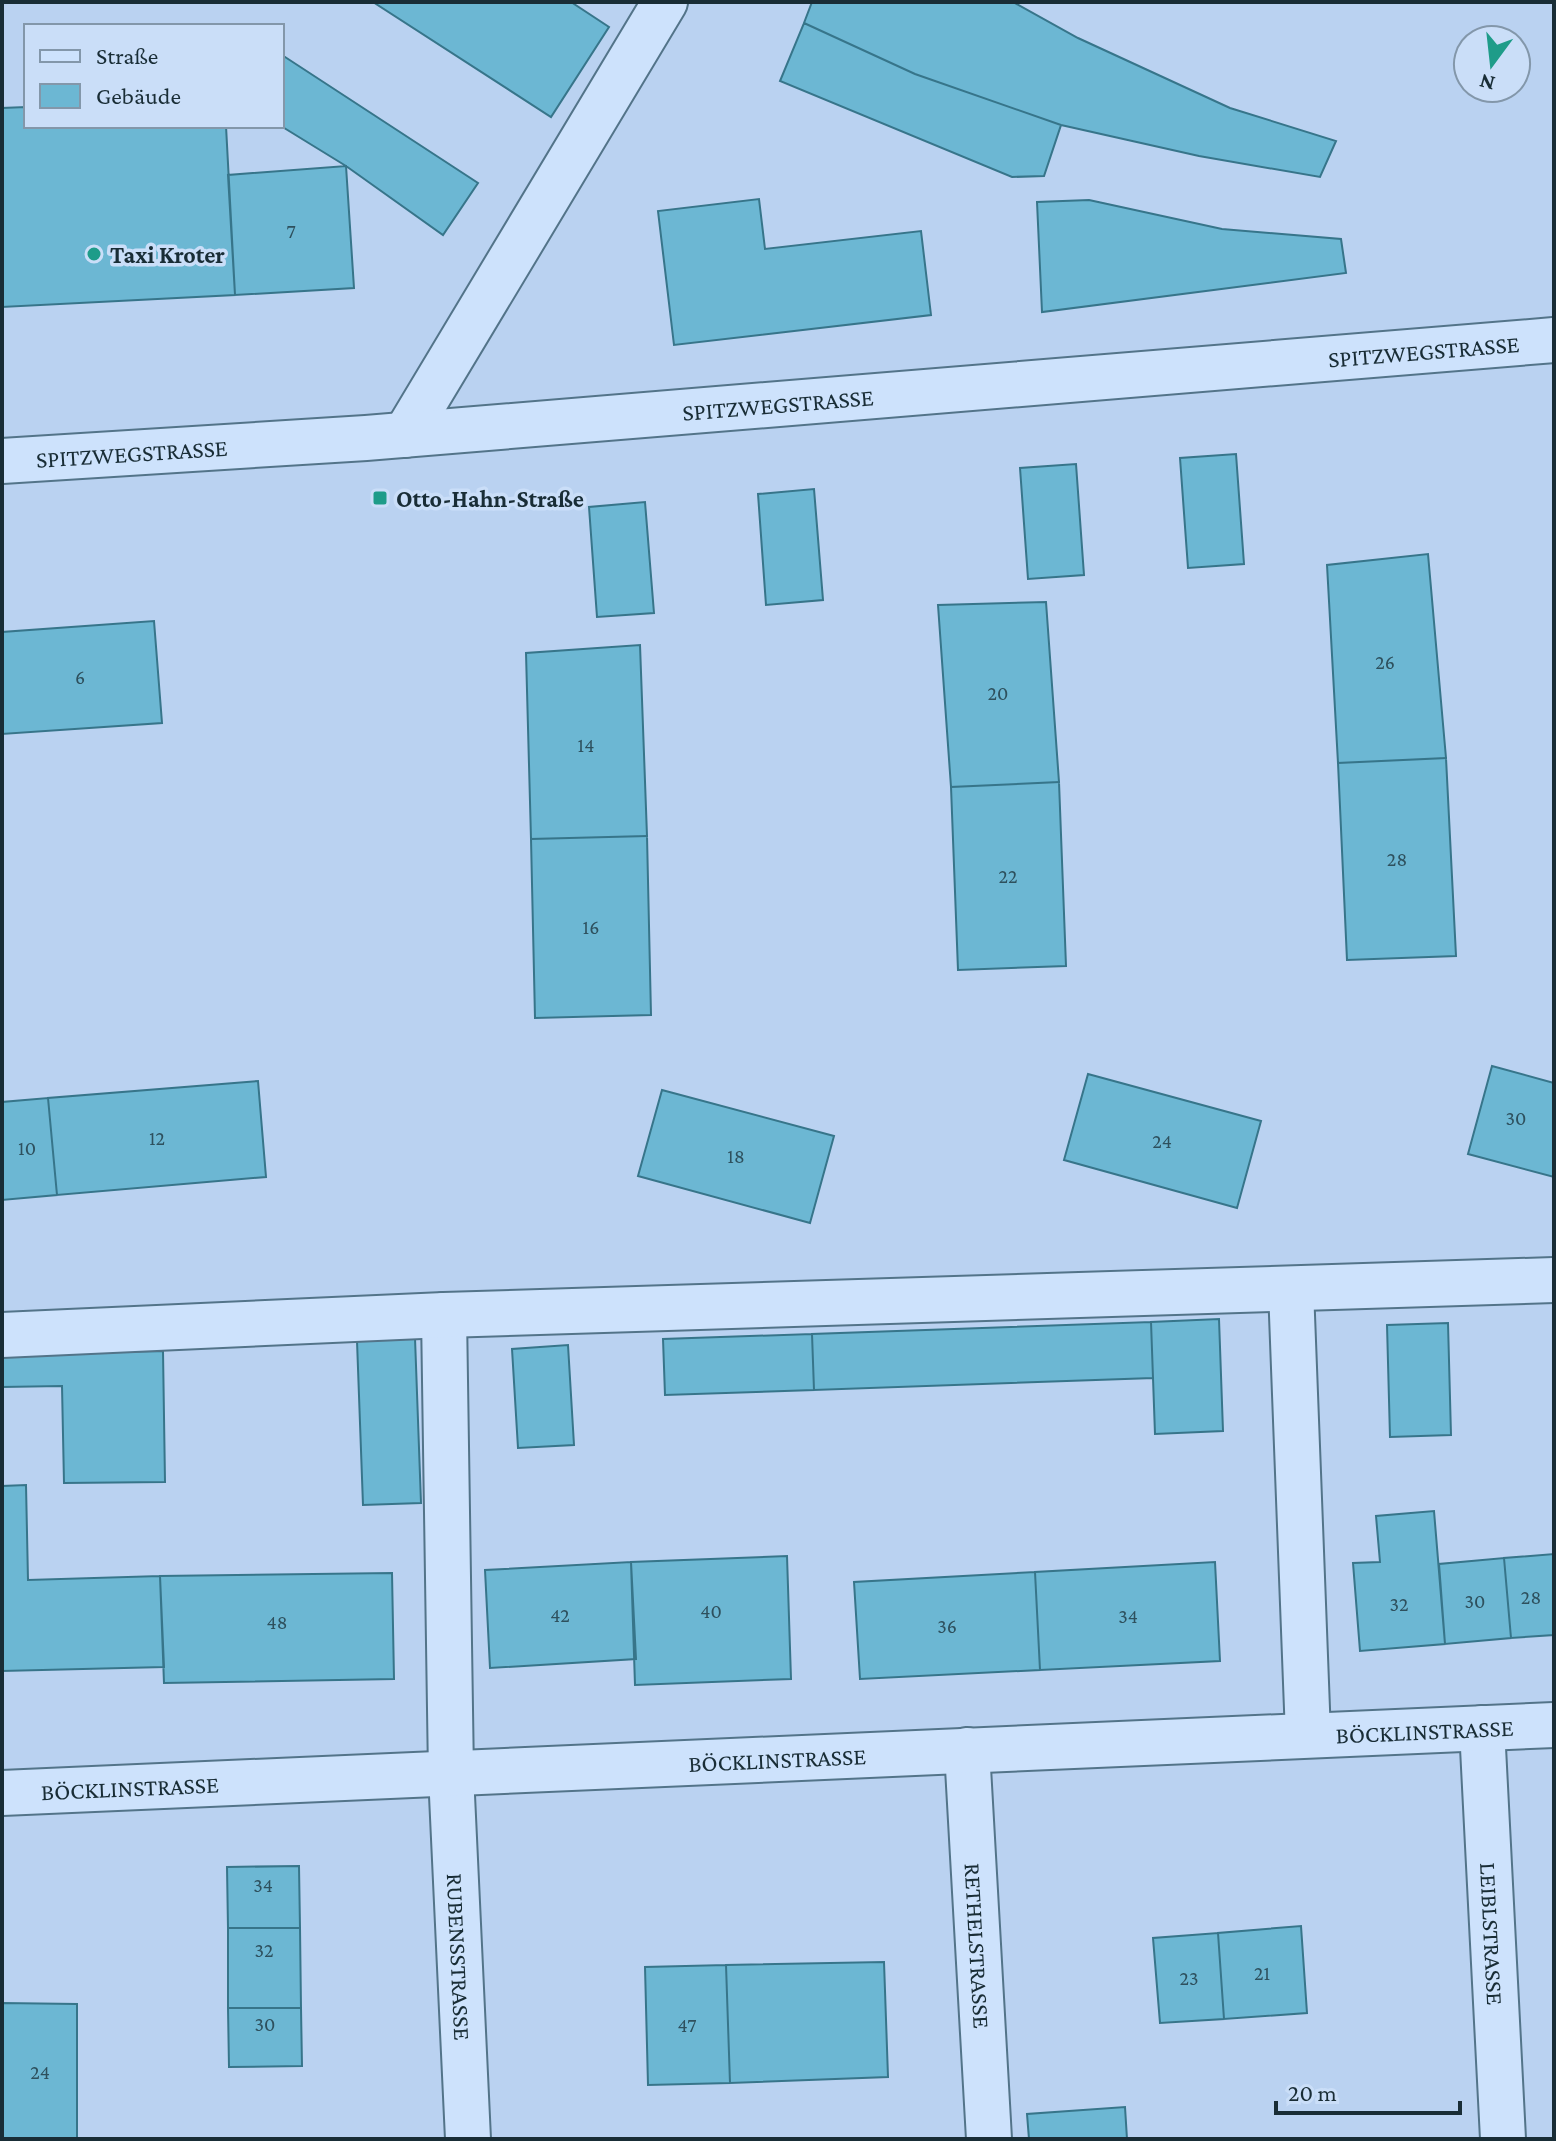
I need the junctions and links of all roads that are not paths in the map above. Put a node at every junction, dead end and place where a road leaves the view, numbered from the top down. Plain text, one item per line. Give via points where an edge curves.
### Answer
1 (665, 2) edge
2 (1554, 340) edge
3 (405, 435) junction
4 (2, 461) edge
5 (1554, 1280) edge
6 (1291, 1289) junction
7 (444, 1315) junction
8 (2, 1335) edge
9 (1554, 1725) edge
10 (1482, 1728) junction
11 (1308, 1735) junction
12 (967, 1750) junction
13 (451, 1774) junction
14 (2, 1793) edge
15 (468, 2139) edge
16 (989, 2139) edge
17 (1503, 2139) edge

1 - 3 street
2 - 3 street, SPITZWEGSTRASSE
3 - 4 street, SPITZWEGSTRASSE
5 - 6 street
6 - 7 street
6 - 11 street
7 - 8 street
7 - 13 street, RUBENSSTRASSE
9 - 10 street, BÖCKLINSTRASSE
10 - 11 street, BÖCKLINSTRASSE
10 - 17 street, LEIBLSTRASSE
11 - 12 street, BÖCKLINSTRASSE
12 - 13 street, BÖCKLINSTRASSE
12 - 16 street, RETHELSTRASSE
13 - 14 street, BÖCKLINSTRASSE
13 - 15 street, RUBENSSTRASSE

